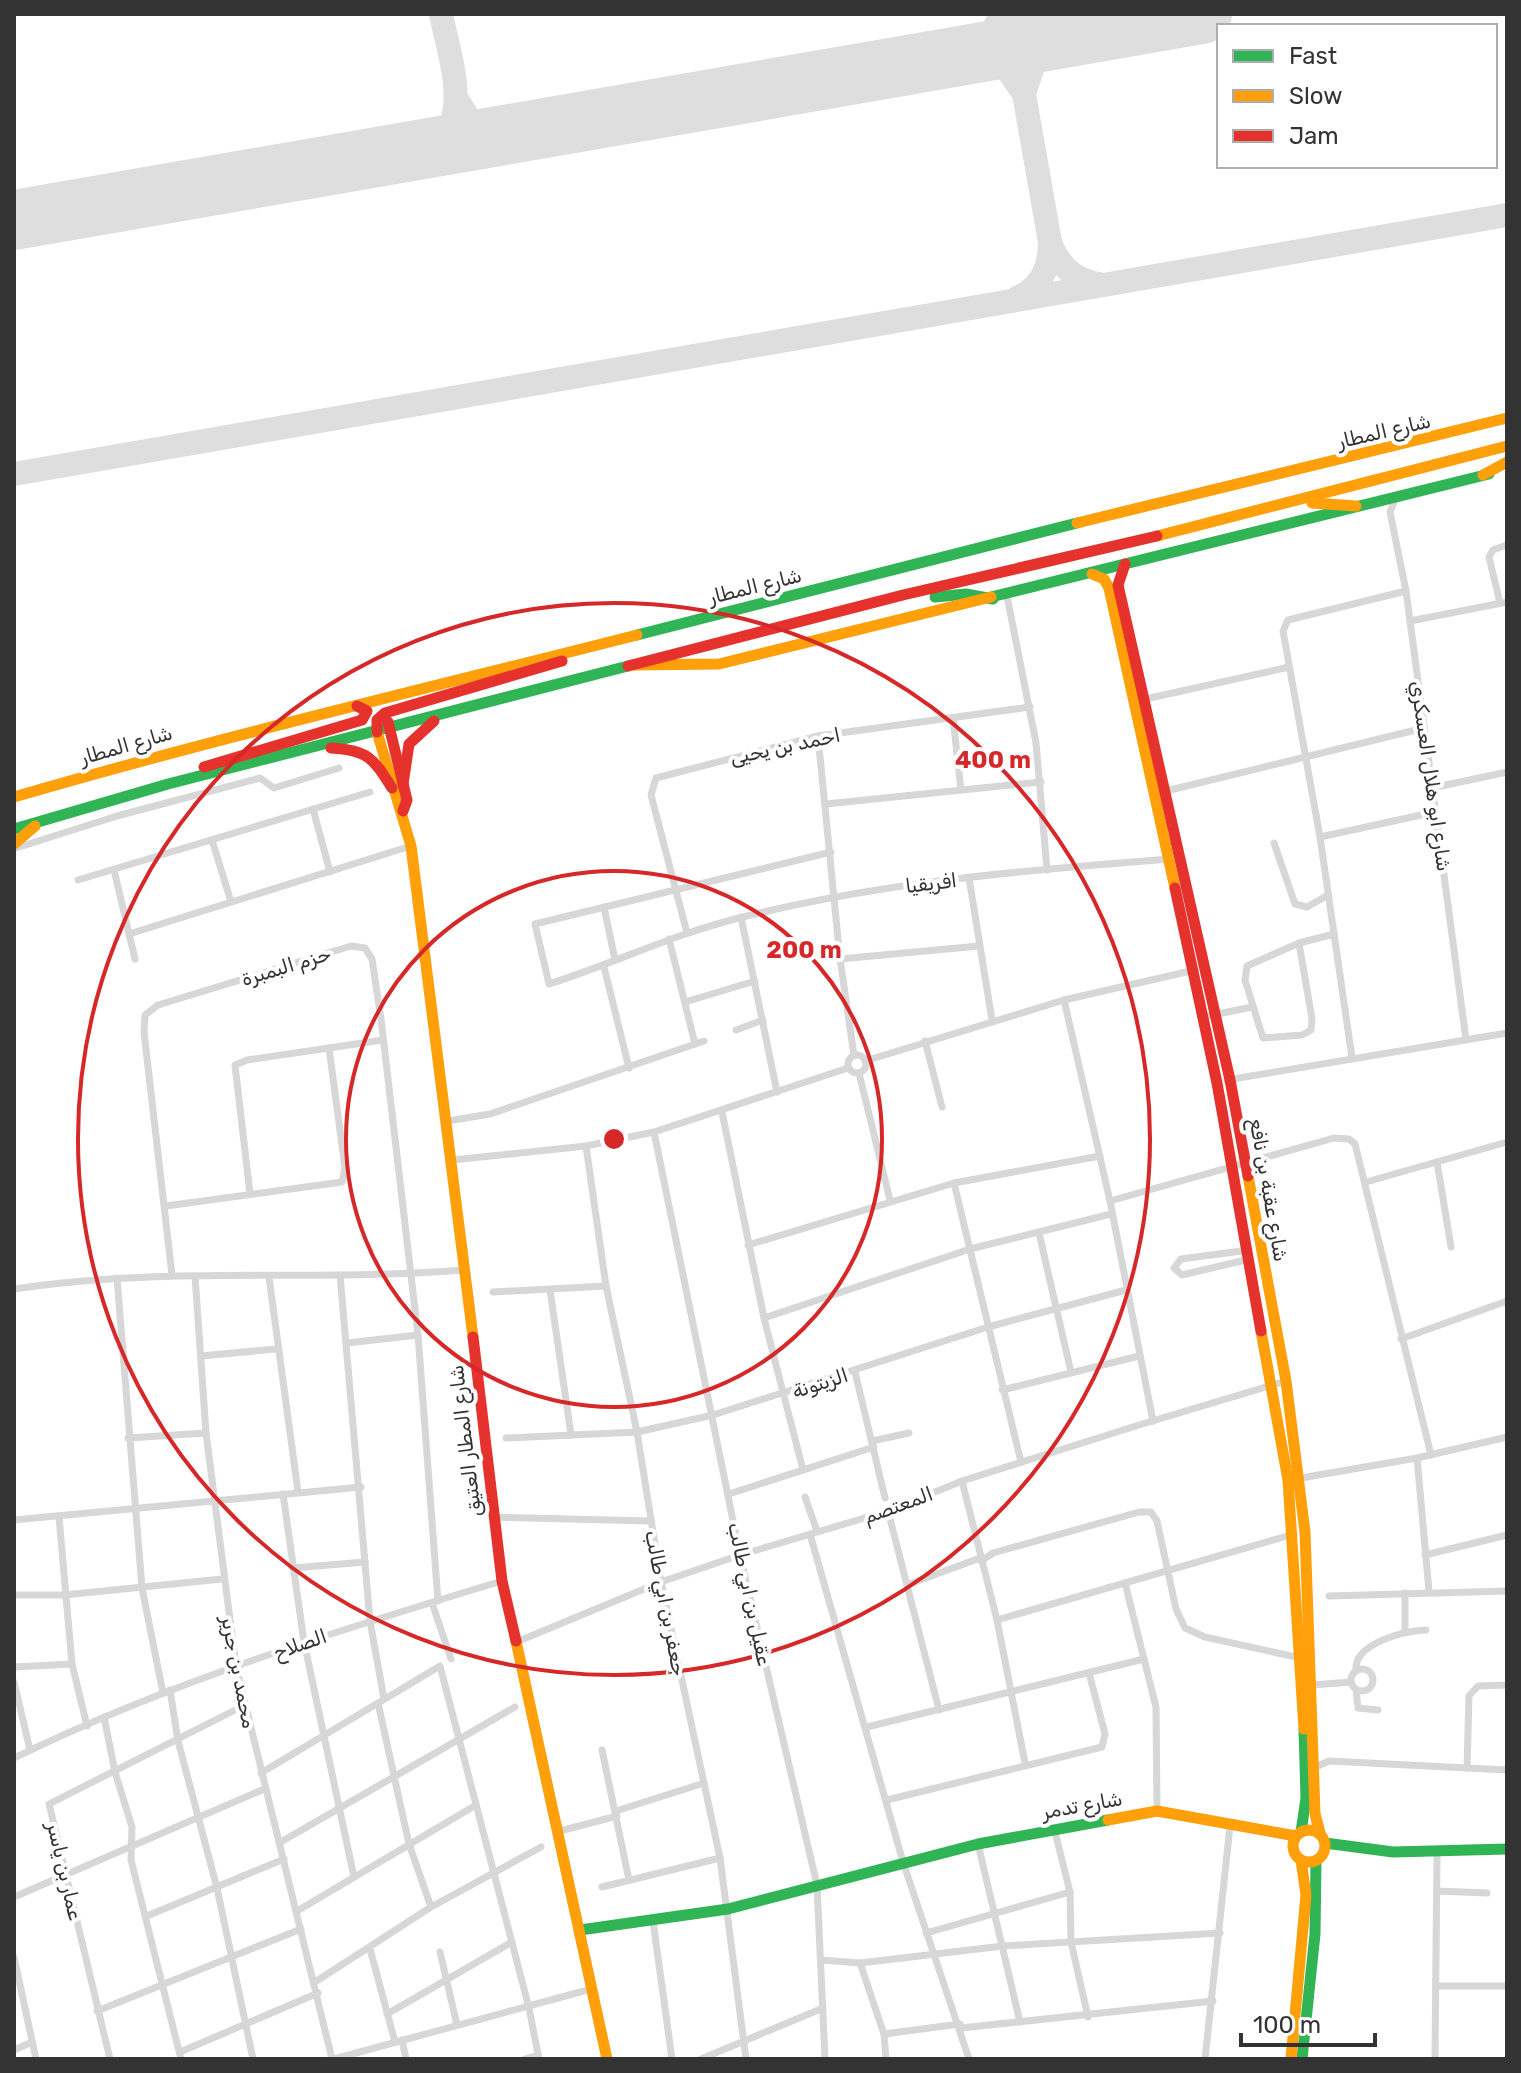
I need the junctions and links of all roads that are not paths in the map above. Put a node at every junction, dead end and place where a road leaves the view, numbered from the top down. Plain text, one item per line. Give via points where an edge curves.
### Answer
1 (1507, 418) edge
2 (1507, 446) edge
3 (1507, 462) edge
4 (1507, 470) edge
5 (1483, 475) junction
6 (1397, 496) junction
7 (1376, 502) junction
8 (1272, 505) junction
9 (1356, 506) junction
10 (1390, 512) junction
11 (1507, 545) edge
12 (1125, 564) junction
13 (1092, 574) junction
14 (1406, 591) junction
15 (1007, 596) junction
16 (899, 599) junction
17 (993, 599) junction
18 (1503, 602) edge
19 (1410, 621) junction
20 (631, 665) junction
21 (1289, 667) junction
22 (1140, 700) junction
23 (357, 706) junction
24 (383, 707) junction
25 (1030, 707) junction
26 (452, 711) junction
27 (953, 718) junction
28 (1424, 728) junction
29 (383, 731) junction
30 (818, 736) junction
31 (315, 747) junction
32 (1306, 757) junction
33 (339, 768) dead end
34 (1507, 772) edge
35 (1041, 782) junction
36 (168, 784) junction
37 (397, 786) junction
38 (1432, 788) junction
39 (961, 790) junction
40 (370, 792) dead end
41 (1161, 793) junction
42 (14, 797) edge
43 (826, 804) junction
44 (313, 809) junction
45 (1435, 812) junction
46 (42, 821) junction
47 (14, 829) edge
48 (1320, 837) junction
49 (212, 840) junction
50 (1274, 843) dead end
51 (14, 846) edge
52 (411, 846) junction
53 (831, 852) junction
54 (1174, 859) junction
55 (114, 870) junction
56 (1047, 870) junction
57 (330, 872) junction
58 (969, 878) junction
59 (78, 880) dead end
60 (676, 889) junction
61 (1328, 895) junction
62 (834, 896) junction
63 (231, 902) junction
64 (604, 907) junction
65 (741, 917) junction
66 (687, 933) junction
67 (129, 934) junction
68 (1334, 934) junction
69 (669, 939) junction
70 (1299, 943) junction
71 (979, 946) junction
72 (135, 959) dead end
73 (840, 959) junction
74 (615, 960) junction
75 (604, 967) junction
76 (1198, 969) junction
77 (755, 981) junction
78 (1064, 1000) junction
79 (685, 1002) junction
80 (1252, 1007) junction
81 (1215, 1015) junction
82 (1203, 1017) junction
83 (763, 1020) junction
84 (992, 1020) junction
85 (736, 1030) dead end
86 (1507, 1033) edge
87 (383, 1040) junction
88 (1466, 1040) junction
89 (704, 1041) dead end
90 (925, 1041) junction
91 (695, 1044) junction
92 (329, 1048) junction
93 (854, 1055) junction
94 (1352, 1058) junction
95 (865, 1061) junction
96 (629, 1068) junction
97 (848, 1068) junction
98 (859, 1073) junction
99 (1230, 1080) junction
100 (1217, 1083) junction
101 (777, 1092) junction
102 (942, 1107) dead end
103 (722, 1112) junction
104 (448, 1121) junction
105 (654, 1132) junction
106 (1507, 1142) edge
107 (586, 1146) junction
108 (1100, 1156) junction
109 (452, 1160) junction
110 (1239, 1162) junction
111 (1437, 1162) junction
112 (1366, 1182) junction
113 (954, 1183) junction
114 (250, 1194) junction
115 (890, 1200) junction
116 (1110, 1201) junction
117 (166, 1206) junction
118 (1111, 1214) junction
119 (1039, 1233) junction
120 (748, 1245) junction
121 (1451, 1247) dead end
122 (970, 1249) junction
123 (1250, 1254) junction
124 (464, 1270) junction
125 (409, 1274) junction
126 (172, 1275) junction
127 (340, 1275) junction
128 (195, 1276) junction
129 (269, 1277) junction
130 (117, 1278) junction
131 (606, 1286) junction
132 (14, 1289) edge
133 (550, 1290) junction
134 (1126, 1290) junction
135 (493, 1292) dead end
136 (1507, 1301) edge
137 (1056, 1308) junction
138 (764, 1318) junction
139 (988, 1327) junction
140 (418, 1335) junction
141 (1401, 1339) junction
142 (347, 1343) junction
143 (276, 1349) junction
144 (201, 1356) junction
145 (1139, 1356) junction
146 (855, 1372) junction
147 (1071, 1372) junction
148 (1286, 1381) junction
149 (1273, 1384) junction
150 (1002, 1390) junction
151 (784, 1394) junction
152 (713, 1415) junction
153 (1153, 1421) junction
154 (637, 1432) junction
155 (206, 1433) junction
156 (909, 1433) dead end
157 (571, 1435) junction
158 (1507, 1437) edge
159 (128, 1438) junction
160 (506, 1438) dead end
161 (873, 1444) junction
162 (1431, 1455) junction
163 (1417, 1458) junction
164 (1021, 1462) junction
165 (803, 1470) junction
166 (1294, 1479) junction
167 (962, 1481) junction
168 (361, 1487) junction
169 (298, 1492) junction
170 (283, 1494) junction
171 (729, 1494) junction
172 (805, 1497) dead end
173 (885, 1498) dead end
174 (213, 1500) junction
175 (134, 1509) junction
176 (888, 1511) junction
177 (59, 1517) junction
178 (492, 1517) junction
179 (14, 1520) edge
180 (650, 1521) junction
181 (814, 1533) junction
182 (1300, 1533) junction
183 (1507, 1535) edge
184 (740, 1555) junction
185 (1425, 1555) junction
186 (981, 1560) junction
187 (365, 1562) junction
188 (293, 1568) junction
189 (1170, 1571) junction
190 (222, 1579) junction
191 (502, 1581) junction
192 (661, 1582) junction
193 (1125, 1583) junction
194 (907, 1585) junction
195 (142, 1588) junction
196 (1429, 1591) junction
197 (1507, 1591) edge
198 (1405, 1593) junction
199 (14, 1595) edge
200 (64, 1595) junction
201 (1329, 1596) dead end
202 (435, 1602) junction
203 (997, 1620) junction
204 (370, 1621) junction
205 (1426, 1630) dead end
206 (1405, 1631) junction
207 (304, 1642) junction
208 (514, 1643) junction
209 (451, 1659) dead end
210 (1144, 1659) junction
211 (1306, 1659) junction
212 (72, 1664) junction
213 (236, 1666) junction
214 (14, 1667) edge
215 (1356, 1671) junction
216 (1089, 1673) junction
217 (14, 1682) edge
218 (1312, 1685) junction
219 (1354, 1685) junction
220 (1507, 1685) edge
221 (166, 1692) junction
222 (1012, 1692) junction
223 (381, 1701) junction
224 (245, 1705) junction
225 (515, 1707) dead end
226 (939, 1710) junction
227 (1378, 1710) dead end
228 (104, 1717) junction
229 (87, 1726) junction
230 (867, 1727) junction
231 (323, 1736) junction
232 (458, 1739) junction
233 (178, 1741) junction
234 (30, 1750) junction
235 (602, 1750) dead end
236 (14, 1758) edge
237 (1025, 1763) junction
238 (1314, 1768) junction
239 (1467, 1768) junction
240 (1507, 1770) edge
241 (115, 1772) junction
242 (261, 1773) junction
243 (393, 1777) junction
244 (704, 1783) junction
245 (264, 1789) junction
246 (887, 1800) junction
247 (476, 1805) junction
248 (338, 1809) junction
249 (1157, 1811) junction
250 (617, 1814) junction
251 (199, 1817) junction
252 (1230, 1826) junction
253 (1054, 1828) junction
254 (560, 1831) junction
255 (1268, 1833) junction
256 (1298, 1834) junction
257 (279, 1843) junction
258 (409, 1844) junction
259 (978, 1844) junction
260 (132, 1845) junction
261 (541, 1847) dead end
262 (1321, 1848) junction
263 (1507, 1849) edge
264 (1293, 1850) junction
265 (1437, 1854) junction
266 (720, 1858) junction
267 (284, 1859) junction
268 (1301, 1860) junction
269 (903, 1862) junction
270 (493, 1873) junction
271 (66, 1875) junction
272 (354, 1877) junction
273 (629, 1880) junction
274 (817, 1885) junction
275 (602, 1887) dead end
276 (217, 1888) junction
277 (1437, 1891) junction
278 (1070, 1892) junction
279 (1487, 1893) dead end
280 (14, 1897) edge
281 (431, 1907) junction
282 (728, 1909) junction
283 (297, 1911) junction
284 (995, 1913) junction
285 (147, 1916) junction
286 (653, 1921) junction
287 (301, 1929) junction
288 (580, 1930) junction
289 (926, 1933) junction
290 (1220, 1933) junction
291 (512, 1942) junction
292 (1071, 1942) junction
293 (1003, 1946) junction
294 (370, 1949) junction
295 (440, 1952) dead end
296 (933, 1955) junction
297 (232, 1956) junction
298 (14, 1957) edge
299 (821, 1960) junction
300 (860, 1963) junction
301 (446, 1978) junction
302 (315, 1982) junction
303 (163, 1986) junction
304 (1436, 1986) junction
305 (1507, 1986) edge
306 (591, 1989) junction
307 (318, 1993) junction
308 (1213, 2001) junction
309 (529, 2008) junction
310 (823, 2008) junction
311 (97, 2011) junction
312 (387, 2014) junction
313 (1088, 2017) junction
314 (1020, 2022) junction
315 (247, 2024) junction
316 (457, 2025) junction
317 (960, 2026) junction
318 (884, 2034) junction
319 (399, 2041) junction
320 (742, 2041) junction
321 (32, 2042) junction
322 (14, 2050) edge
323 (180, 2055) edge
324 (538, 2057) edge
325 (36, 2059) edge
326 (110, 2059) edge
327 (253, 2059) edge
328 (333, 2059) edge
329 (406, 2059) edge
330 (525, 2059) edge
331 (607, 2059) edge
332 (672, 2059) edge
333 (701, 2059) edge
334 (746, 2059) edge
335 (825, 2059) edge
336 (886, 2059) edge
337 (969, 2059) edge
338 (1205, 2059) edge
339 (1291, 2059) edge
340 (1302, 2059) edge
341 (1435, 2059) edge

1 - 24 main road, شارع المطار via 607,642 543,669
2 - 8 main road
3 - 5 main road
4 - 5 main road
5 - 6 main road
6 - 7 main road
6 - 10 street
7 - 9 main road
7 - 10 street
8 - 9 main road
8 - 16 main road
9 - 12 main road
10 - 14 street, شارع ابو هلال العسكري
11 - 18 street via 1489,557
12 - 13 main road
12 - 22 main road, شارع عقبة بن نافع via 1118,585
13 - 15 main road
13 - 22 main road, شارع عقبة بن نافع via 1107,583
14 - 19 street, شارع ابو هلال العسكري
14 - 21 street via 1288,620 1283,631
15 - 17 main road
15 - 25 street
16 - 17 main road via 966,594
16 - 20 main road
17 - 20 main road via 700,668
18 - 19 street
19 - 28 street, شارع ابو هلال العسكري
20 - 26 main road
21 - 22 street
21 - 32 street
22 - 41 main road, شارع عقبة بن نافع
23 - 24 main road, شارع المطار
23 - 36 main road via 367,713 361,721 233,756
23 - 42 main road, شارع المطار via 188,746
24 - 29 main road via 377,720
25 - 27 street, احمد بن يحيى
25 - 35 street
26 - 29 main road
26 - 37 main road via 411,740
27 - 30 street, احمد بن يحيى
27 - 39 street
28 - 32 street
28 - 38 street, شارع ابو هلال العسكري
29 - 31 main road
29 - 37 main road, شارع المطار العتيق
30 - 43 street
30 - 60 street, احمد بن يحيى via 656,778 651,795
31 - 36 main road
31 - 37 main road via 368,753
32 - 41 street
32 - 48 street
33 - 51 street via 274,788 260,778
34 - 38 street
35 - 39 street
35 - 56 street
36 - 46 main road
37 - 52 main road, شارع المطار العتيق via 395,801 403,811
38 - 45 street, شارع ابو هلال العسكري
39 - 43 street
40 - 44 street
41 - 54 main road, شارع عقبة بن نافع
43 - 53 street
44 - 49 street
44 - 57 street
45 - 48 street
45 - 88 street, شارع ابو هلال العسكري
46 - 47 main road
46 - 51 main road
48 - 61 street
49 - 55 street
49 - 63 street
50 - 61 street via 1295,904 1307,907
52 - 57 street
52 - 104 main road, شارع المطار العتيق
53 - 60 street
53 - 62 street
54 - 56 street, افريقيا
54 - 76 main road, شارع عقبة بن نافع
55 - 59 street
55 - 67 street
56 - 58 street, افريقيا
57 - 63 street
58 - 62 street, افريقيا
58 - 71 street
60 - 64 street
60 - 66 street
61 - 68 street
62 - 65 street, افريقيا
62 - 73 street
63 - 67 street
64 - 74 street
64 - 75 street, افريقيا via 535,924 549,984
65 - 66 street, افريقيا
65 - 77 street
66 - 69 street, افريقيا
67 - 72 street
68 - 70 street
68 - 94 street
69 - 74 street, افريقيا
69 - 79 street
70 - 80 street via 1247,966 1244,975
70 - 80 street via 1311,1030 1263,1038
71 - 73 street
71 - 84 street
73 - 93 street
74 - 75 street, افريقيا
75 - 96 street
76 - 78 street
76 - 81 main road, شارع عقبة بن نافع
76 - 82 main road, شارع عقبة بن نافع
77 - 79 street
77 - 83 street
78 - 84 street
78 - 108 street
79 - 91 street
80 - 81 street
81 - 82 street
81 - 99 main road, شارع عقبة بن نافع
82 - 100 main road, شارع عقبة بن نافع
83 - 85 street
83 - 101 street
84 - 90 street
86 - 88 street
87 - 92 street
87 - 117 street, حزم البمبرة via 372,959 359,946 151,1008 143,1023
87 - 125 street, حزم البمبرة
88 - 94 street
89 - 91 street
90 - 95 street
90 - 102 street
91 - 96 street
92 - 114 street via 235,1065
92 - 114 street via 345,1178 334,1185
93 - 95 street
93 - 97 street
94 - 99 street
95 - 98 street
96 - 104 street via 490,1114
97 - 98 street
97 - 101 street
98 - 115 street
99 - 100 street
99 - 110 main road, شارع عقبة بن نافع
100 - 110 main road, شارع عقبة بن نافع
101 - 103 street
103 - 105 street
103 - 120 street
104 - 109 main road, شارع المطار العتيق
105 - 107 street
105 - 152 street, عقيل بن ابي طالب
106 - 111 street
107 - 109 street
107 - 131 street, جعفر بن ابي طالب
108 - 113 street
108 - 116 street
109 - 124 main road, شارع المطار العتيق
110 - 112 street via 1342,1138 1355,1144
110 - 116 street
110 - 123 main road, شارع عقبة بن نافع
110 - 148 main road, شارع عقبة بن نافع
111 - 112 street
111 - 121 street
112 - 141 street
113 - 115 street
113 - 122 street
114 - 117 street
115 - 120 street
116 - 118 street
117 - 126 street, حزم البمبرة
118 - 119 street
118 - 134 street
119 - 122 street
119 - 137 street
120 - 138 street
122 - 138 street
122 - 139 street
123 - 123 street via 1181,1259 1174,1268 1182,1275
123 - 149 main road, شارع عقبة بن نافع
124 - 125 street
124 - 178 main road, شارع المطار العتيق
125 - 127 street
125 - 140 street, حزم البمبرة
126 - 128 street
126 - 130 street
127 - 129 street
127 - 142 street
128 - 129 street
128 - 144 street, محمد بن جرير
129 - 143 street
130 - 132 street
130 - 159 street
131 - 133 street
131 - 154 street, جعفر بن ابي طالب
133 - 135 street
133 - 157 street
134 - 137 street, الزيتونة
134 - 145 street
136 - 141 street
137 - 139 street, الزيتونة
137 - 147 street
138 - 151 street
139 - 146 street, الزيتونة
139 - 150 street
140 - 142 street
140 - 202 street, حزم البمبرة
141 - 162 street
142 - 168 street
143 - 144 street
143 - 169 street
144 - 155 street, محمد بن جرير
145 - 147 street
145 - 153 street
146 - 151 street, الزيتونة
146 - 161 street
147 - 150 street
148 - 149 street, المعتصم
148 - 166 main road, شارع عقبة بن نافع
149 - 153 street, المعتصم
149 - 166 main road, شارع عقبة بن نافع
150 - 164 street
151 - 152 street, الزيتونة
151 - 165 street
152 - 154 street, الزيتونة
152 - 171 street, عقيل بن ابي طالب
153 - 164 street, المعتصم
154 - 157 street, الزيتونة
154 - 180 street, جعفر بن ابي طالب
155 - 159 street
155 - 174 street, محمد بن جرير
156 - 161 street
157 - 160 street, الزيتونة
158 - 162 street
159 - 175 street
161 - 165 street
161 - 173 street
162 - 163 street
163 - 166 street
163 - 185 street
164 - 167 street, المعتصم
165 - 171 street
166 - 182 main road, شارع عقبة بن نافع
167 - 176 street, المعتصم
167 - 186 street
168 - 169 street
168 - 187 street
169 - 170 street
170 - 174 street
170 - 188 street
171 - 184 street, عقيل بن ابي طالب
172 - 181 street
174 - 175 street
174 - 190 street, محمد بن جرير
175 - 177 street
175 - 195 street
176 - 181 street, المعتصم
176 - 194 street
177 - 179 street
177 - 200 street
178 - 180 street
178 - 191 main road, شارع المطار العتيق
180 - 192 street, جعفر بن ابي طالب
181 - 184 street, المعتصم
181 - 230 street
182 - 189 street
182 - 211 main road, شارع عقبة بن نافع
183 - 185 street
184 - 192 street, المعتصم
184 - 274 street, عقيل بن ابي طالب
185 - 196 street
186 - 189 street via 1145,1511 1157,1521
186 - 194 street
186 - 203 street
187 - 188 street
187 - 204 street
188 - 207 street
189 - 193 street
189 - 211 street via 1179,1620 1194,1635
190 - 195 street
190 - 213 street, محمد بن جرير
191 - 202 street, الصلاح
191 - 208 main road, شارع المطار العتيق
192 - 208 street, المعتصم
192 - 244 street, جعفر بن ابي طالب
193 - 203 street
193 - 210 street
194 - 226 street
195 - 200 street
195 - 221 street
196 - 197 street
196 - 198 street
198 - 201 street
198 - 206 street
199 - 200 street
200 - 212 street
202 - 204 street, الصلاح
202 - 209 street, حزم البمبرة
203 - 222 street
204 - 207 street, الصلاح
204 - 223 street
205 - 206 street
206 - 215 street via 1362,1653
207 - 213 street, الصلاح
207 - 231 street
208 - 254 main road, شارع المطار العتيق
210 - 216 street
210 - 249 street via 1156,1707
211 - 218 main road, شارع عقبة بن نافع
211 - 256 main road, شارع عقبة بن نافع via 1306,1798
212 - 214 street
212 - 229 street
213 - 221 street, الصلاح
213 - 224 street, محمد بن جرير
215 - 219 street
215 - 219 street via 1367,1670 1373,1680 1367,1690
216 - 222 street
216 - 237 street via 1105,1744
217 - 234 street
218 - 219 street
218 - 238 main road, شارع عقبة بن نافع
219 - 227 street via 1358,1708
220 - 239 street via 1478,1686 1469,1696
221 - 228 street, الصلاح
221 - 233 street
222 - 226 street
222 - 237 street
223 - 231 street
223 - 232 street via 440,1666
223 - 243 street
224 - 233 street, عمار بن ياسر
224 - 242 street, محمد بن جرير
225 - 232 street
226 - 230 street
228 - 229 street, الصلاح
228 - 241 street
229 - 234 street, الصلاح
230 - 246 street
231 - 242 street
231 - 248 street
232 - 243 street
232 - 247 street
233 - 241 street, عمار بن ياسر
233 - 251 street
234 - 236 street, الصلاح
235 - 250 street
237 - 246 street
238 - 239 street via 1329,1761
238 - 262 main road, شارع عقبة بن نافع
239 - 240 street
241 - 260 street via 132,1827
241 - 271 street, عمار بن ياسر via 49,1804
242 - 245 street, محمد بن جرير
243 - 248 street
243 - 258 street
244 - 250 street
244 - 266 street, جعفر بن ابي طالب
245 - 251 street
245 - 257 street, محمد بن جرير
246 - 269 street
247 - 258 street
247 - 270 street
248 - 257 street
248 - 272 street
249 - 252 main road, شارع تدمر
249 - 253 main road, شارع تدمر
250 - 254 street
250 - 273 street
251 - 260 street
251 - 276 street
252 - 255 main road, شارع تدمر
252 - 290 street
253 - 259 main road, شارع تدمر
253 - 278 street
254 - 288 main road, شارع المطار العتيق
255 - 256 main road, شارع تدمر
255 - 264 main road, شارع تدمر
256 - 262 main road, شارع تدمر via 1310,1830
256 - 264 main road, شارع عقبة بن نافع
257 - 267 street, محمد بن جرير
258 - 272 street
258 - 281 street
259 - 269 main road, شارع تدمر
259 - 284 street
260 - 271 street
260 - 285 street via 131,1860
261 - 270 street
262 - 265 main road
262 - 268 main road
262 - 340 main road, شارع عقبة بن نافع
263 - 265 main road
264 - 268 main road, شارع تدمر
265 - 277 street
266 - 273 street
266 - 282 street, جعفر بن ابي طالب
267 - 276 street
267 - 283 street, محمد بن جرير
268 - 339 main road via 1306,1895
269 - 274 main road, شارع تدمر
269 - 289 street
270 - 281 street
270 - 291 street
271 - 280 street
271 - 311 street, عمار بن ياسر
272 - 283 street
273 - 275 street
274 - 282 main road, شارع تدمر
274 - 299 street, عقيل بن ابي طالب
276 - 285 street
276 - 297 street
277 - 279 street
277 - 304 street
278 - 284 street
278 - 292 street
281 - 294 street
282 - 286 main road, شارع تدمر
282 - 320 street, جعفر بن ابي طالب
283 - 287 street, محمد بن جرير
284 - 289 street
284 - 293 street
285 - 303 street
286 - 288 main road, شارع تدمر
286 - 332 street
287 - 297 street
287 - 302 street, محمد بن جرير
288 - 306 main road, شارع المطار العتيق
289 - 296 street
290 - 292 street
290 - 308 street
291 - 301 street
291 - 309 street
292 - 293 street
292 - 313 street
293 - 296 street
293 - 314 street
294 - 302 street
294 - 312 street
295 - 301 street
296 - 300 street
296 - 317 street
297 - 303 street
297 - 315 street
298 - 321 street
299 - 300 street
299 - 310 street, عقيل بن ابي طالب
300 - 318 street
301 - 312 street
301 - 316 street
302 - 307 street, محمد بن جرير
303 - 311 street
303 - 323 street
304 - 305 street
304 - 341 street
306 - 309 street
306 - 331 main road, شارع المطار العتيق
307 - 315 street
307 - 328 street, محمد بن جرير
308 - 313 street
308 - 338 street
309 - 316 street
309 - 324 street
310 - 320 street
310 - 335 street, عقيل بن ابي طالب
311 - 326 street, عمار بن ياسر
312 - 319 street
313 - 314 street
314 - 317 street
315 - 323 street
315 - 327 street
316 - 319 street
317 - 318 street
317 - 337 street
318 - 336 street
319 - 328 street
319 - 329 street
320 - 333 street
320 - 334 street, جعفر بن ابي طالب
321 - 322 street
321 - 325 street
324 - 330 street

